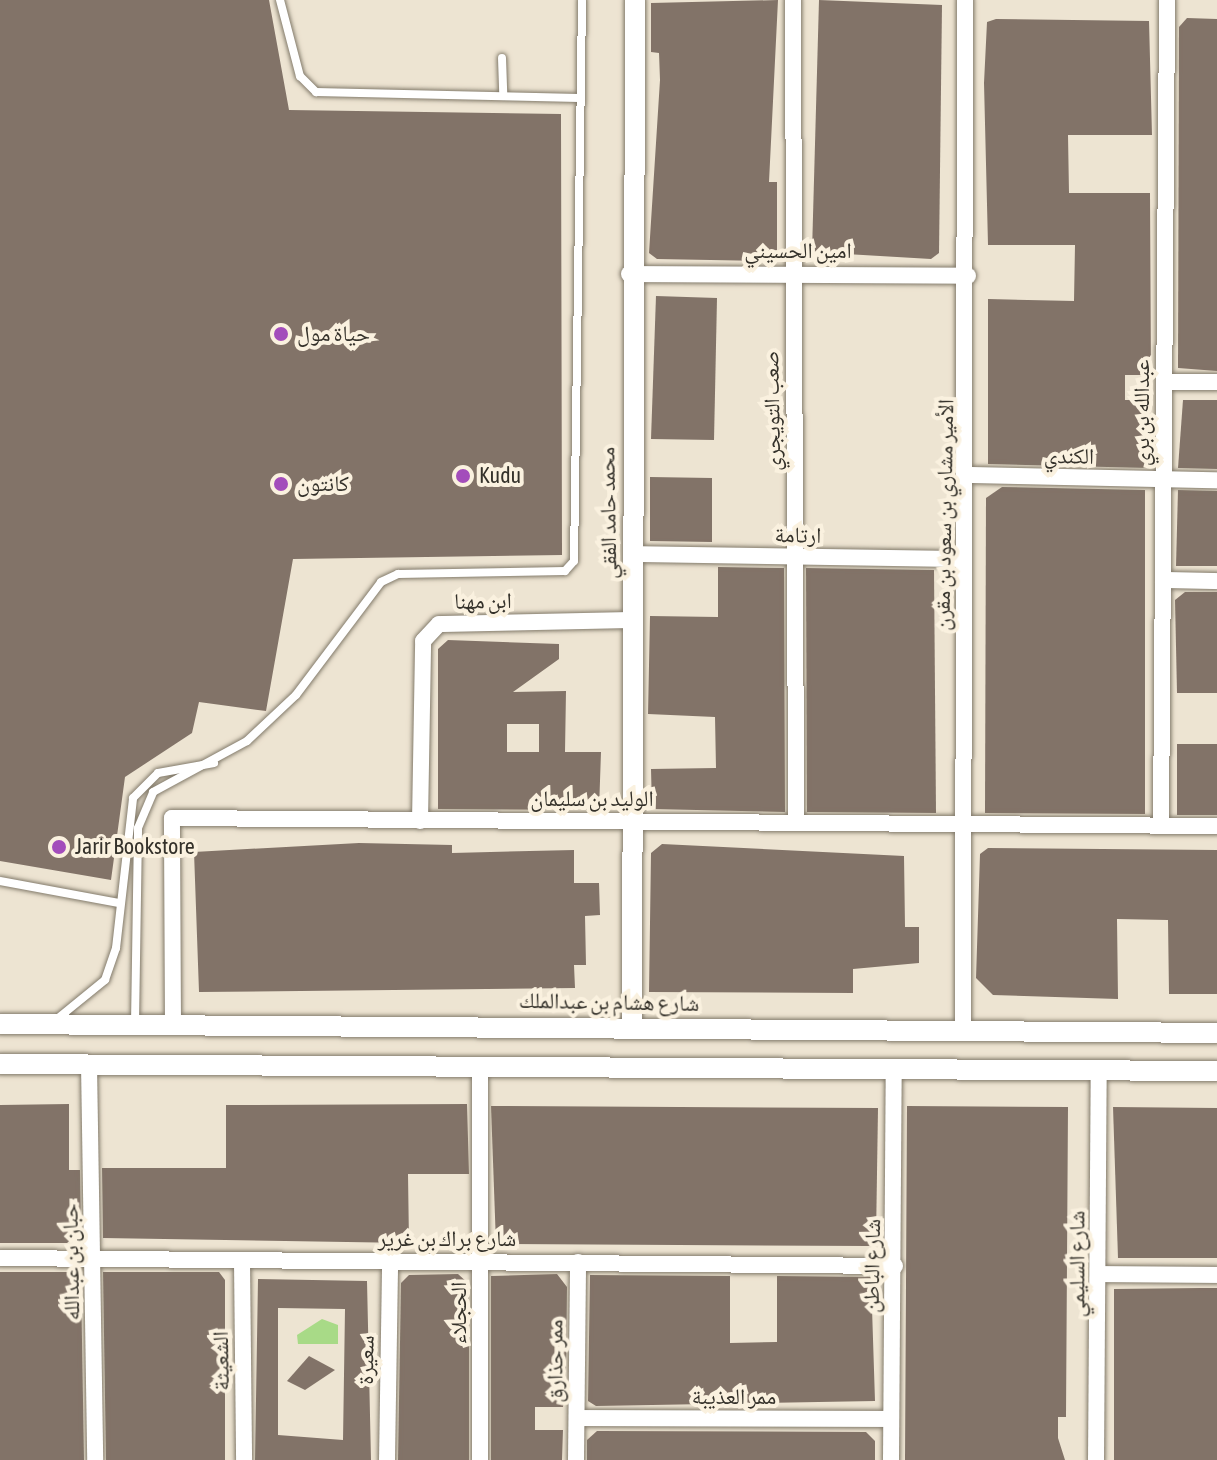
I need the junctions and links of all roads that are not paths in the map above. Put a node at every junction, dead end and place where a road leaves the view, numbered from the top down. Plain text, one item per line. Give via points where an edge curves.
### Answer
1 (280, 0) edge
2 (582, 0) edge
3 (635, 0) edge
4 (793, 0) edge
5 (965, 0) edge
6 (1167, 0) edge
7 (502, 58) dead end
8 (503, 95) junction
9 (579, 98) junction
10 (793, 271) junction
11 (629, 274) junction
12 (968, 276) junction
13 (1164, 382) junction
14 (1217, 382) edge
15 (968, 475) junction
16 (1163, 480) junction
17 (1217, 480) edge
18 (632, 554) junction
19 (796, 557) junction
20 (964, 559) junction
21 (1163, 580) junction
22 (1217, 581) edge
23 (634, 620) junction
24 (218, 763) junction
25 (420, 821) junction
26 (635, 821) junction
27 (796, 821) junction
28 (964, 826) junction
29 (1161, 826) junction
30 (1217, 826) edge
31 (0, 881) edge
32 (119, 903) junction
33 (173, 1023) junction
34 (0, 1024) edge
35 (48, 1024) junction
36 (135, 1024) junction
37 (632, 1025) junction
38 (963, 1030) junction
39 (1217, 1033) edge
40 (0, 1064) edge
41 (89, 1064) junction
42 (1099, 1069) junction
43 (480, 1071) junction
44 (1217, 1071) edge
45 (894, 1072) junction
46 (0, 1258) edge
47 (94, 1258) junction
48 (481, 1260) junction
49 (242, 1261) junction
50 (390, 1261) junction
51 (578, 1262) junction
52 (895, 1266) junction
53 (1100, 1274) junction
54 (1217, 1275) edge
55 (577, 1418) junction
56 (891, 1419) junction
57 (95, 1460) edge
58 (244, 1460) edge
59 (387, 1460) edge
60 (480, 1460) edge
61 (576, 1460) edge
62 (891, 1460) edge
63 (1096, 1460) edge

1 - 8 lane via 300,76 316,92
2 - 9 lane
3 - 11 street, محمد حامد الفقي
4 - 10 street, صعب التويجري
5 - 12 street, الأمير مشاري بن سعود بن مقرن
6 - 13 street, عبدالله بن بري
7 - 8 lane
8 - 9 lane
9 - 24 lane via 574,561 565,571 398,574 381,582 296,695
10 - 11 street, امين الحسيني
10 - 12 street, امين الحسيني
10 - 19 street, صعب التويجري
11 - 18 street, محمد حامد الفقي
12 - 15 street, الأمير مشاري بن سعود بن مقرن
13 - 14 street
13 - 16 street, عبدالله بن بري
15 - 16 street, الكندي
15 - 20 street, الأمير مشاري بن سعود بن مقرن
16 - 17 street, الكندي
16 - 21 street, عبدالله بن بري
18 - 19 street, ارتامة
18 - 23 street, محمد حامد الفقي
19 - 20 street, ارتامة
19 - 27 street, صعب التويجري
20 - 28 street, الأمير مشاري بن سعود بن مقرن
21 - 22 street
21 - 29 street, عبدالله بن بري
23 - 25 street, ابن مهنا via 439,624 423,641
23 - 26 street, محمد حامد الفقي
24 - 32 lane via 188,762 143,783 126,818
24 - 36 lane via 153,792 144,805
25 - 26 street, الوليد بن سليمان
25 - 33 street, الوليد بن سليمان via 172,818
26 - 27 street, الوليد بن سليمان
26 - 37 street, محمد حامد الفقي
27 - 28 street, الوليد بن سليمان
28 - 29 street, الوليد بن سليمان
28 - 38 street, الأمير مشاري بن سعود بن مقرن
29 - 30 street, الوليد بن سليمان
31 - 32 lane
32 - 35 lane via 105,980 92,997
33 - 36 street, شارع هشام بن عبدالملك
33 - 37 street, شارع هشام بن عبدالملك
34 - 35 street, شارع هشام بن عبدالملك
35 - 36 street, شارع هشام بن عبدالملك
37 - 38 street, شارع هشام بن عبدالملك
38 - 39 street, شارع هشام بن عبدالملك
40 - 41 street
41 - 43 street
41 - 47 street, حبان بن عبدالله
42 - 44 street
42 - 45 street
42 - 53 street, شارع السليمي
43 - 45 street
43 - 48 street, الحجلاء
45 - 52 street, شارع الباطن
46 - 47 street, شارع براك بن غرير
47 - 49 street, شارع براك بن غرير
47 - 57 street, حبان بن عبدالله
48 - 50 street, شارع براك بن غرير
48 - 51 street, شارع براك بن غرير
48 - 60 street, الحجلاء
49 - 50 street, شارع براك بن غرير
49 - 58 street, الشعيثة
50 - 59 street, سعيرة
51 - 52 street, شارع براك بن غرير
51 - 55 street, ممر حذارق
52 - 56 street, شارع الباطن
53 - 54 street
53 - 63 street, شارع السليمي
55 - 56 street, ممر العذيبة
55 - 61 street, ممر حذارق
56 - 62 street, شارع الباطن

